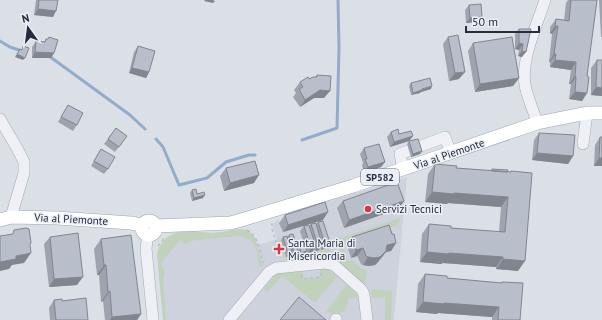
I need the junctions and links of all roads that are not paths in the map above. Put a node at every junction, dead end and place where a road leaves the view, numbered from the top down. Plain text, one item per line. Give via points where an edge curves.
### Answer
1 (545, 0) edge
2 (587, 113) junction
3 (602, 113) edge
4 (0, 119) edge
5 (538, 124) junction
6 (583, 144) dead end
7 (5, 218) edge
8 (149, 228) junction
9 (153, 320) edge
10 (229, 320) edge
11 (367, 320) edge

1 - 5 street via 528,51 524,72
2 - 3 main road, Via al Piemonte / SP582
2 - 5 main road, Via al Piemonte / SP582
2 - 6 street
4 - 7 street via 24,162 24,173
5 - 8 main road, Via al Piemonte / SP582 via 238,222
7 - 8 main road, Via al Piemonte / SP582 via 90,220 131,223
8 - 9 street via 146,248
10 - 11 street via 269,272 276,268 325,263 334,265 361,289

